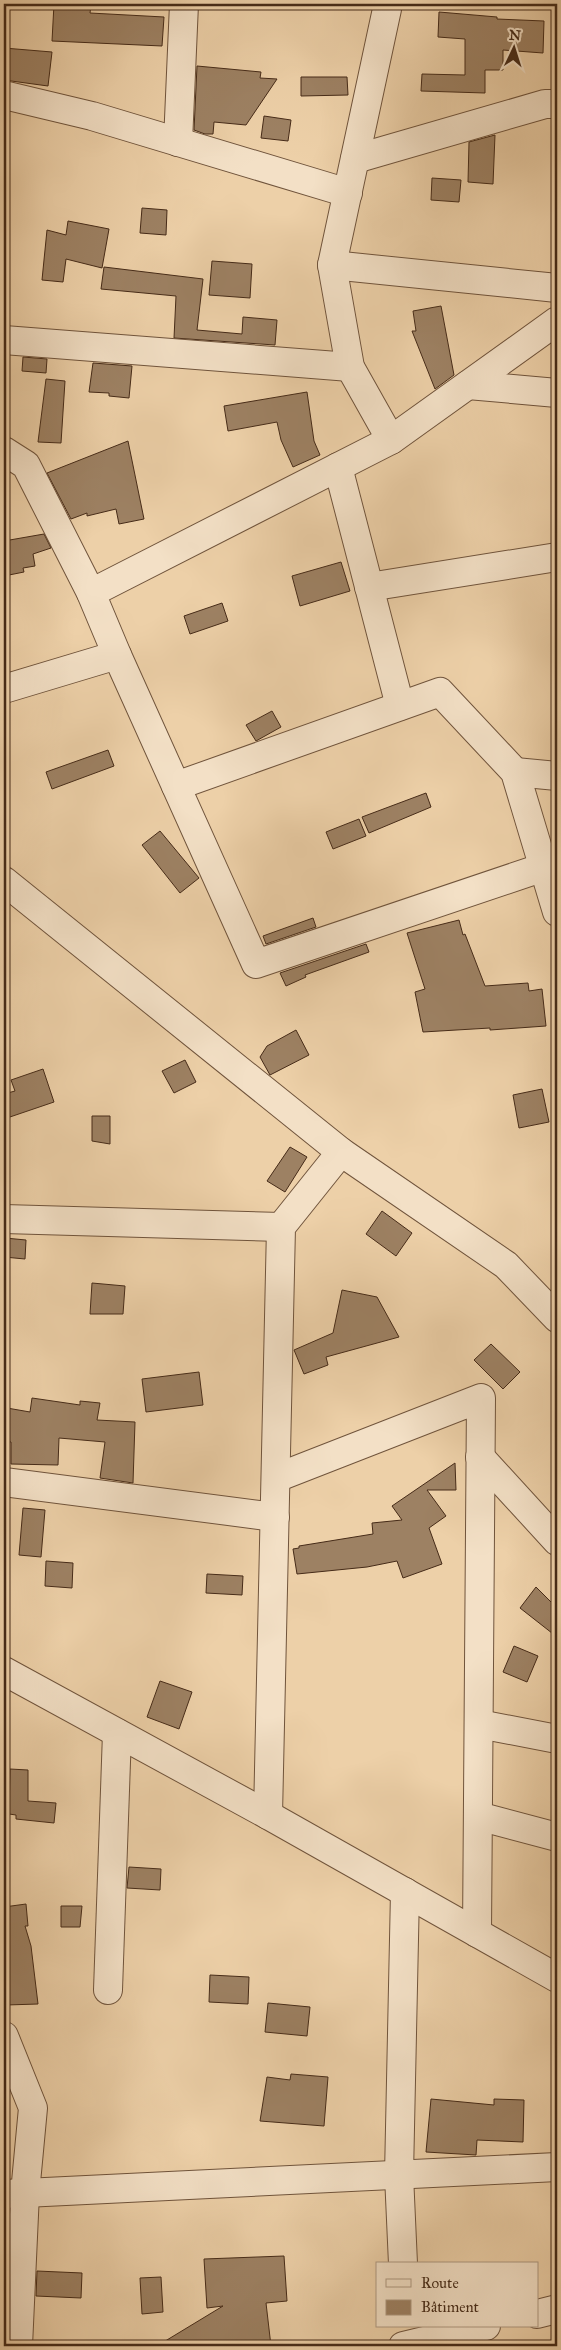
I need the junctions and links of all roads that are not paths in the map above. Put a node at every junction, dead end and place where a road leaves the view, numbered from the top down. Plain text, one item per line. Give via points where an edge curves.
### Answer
1 (184, 4) edge
2 (387, 9) dead end
3 (4, 95) edge
4 (557, 104) edge
5 (178, 142) junction
6 (355, 158) junction
7 (348, 193) junction
8 (332, 265) junction
9 (557, 288) edge
10 (557, 321) edge
11 (4, 340) edge
12 (350, 367) junction
13 (468, 385) junction
14 (557, 393) edge
15 (391, 440) junction
16 (4, 451) edge
17 (338, 467) junction
18 (557, 557) edge
19 (369, 587) junction
20 (91, 593) junction
21 (117, 655) junction
22 (4, 689) edge
23 (400, 706) junction
24 (515, 772) junction
25 (557, 776) edge
26 (176, 786) junction
27 (544, 867) junction
28 (10, 891) edge
29 (557, 912) edge
30 (341, 1152) junction
31 (4, 1219) edge
32 (281, 1227) junction
33 (557, 1318) edge
34 (480, 1457) junction
35 (276, 1478) junction
36 (4, 1482) edge
37 (275, 1517) junction
38 (557, 1541) edge
39 (4, 1671) edge
40 (478, 1724) junction
41 (117, 1733) junction
42 (557, 1739) edge
43 (268, 1816) junction
44 (478, 1816) junction
45 (557, 1837) edge
46 (405, 1892) junction
47 (477, 1932) junction
48 (557, 1978) edge
49 (108, 1990) dead end
50 (4, 2036) edge
51 (557, 2167) edge
52 (399, 2175) junction
53 (14, 2193) edge
54 (403, 2262) edge
55 (557, 2309) edge
56 (538, 2314) edge
57 (475, 2328) edge
58 (406, 2341) edge
59 (18, 2346) edge

1 - 5 street
2 - 6 street
3 - 5 street via 92,116
4 - 6 street via 545,104
5 - 7 street
6 - 7 street
7 - 8 street
8 - 9 street
8 - 12 street
10 - 13 street
11 - 12 street
12 - 15 street
13 - 14 street
13 - 15 street
15 - 17 street
16 - 20 street via 26,465
17 - 19 street
17 - 20 street
18 - 19 street
19 - 23 street
20 - 21 street
21 - 22 street
21 - 26 street
23 - 24 street via 440,692
23 - 26 street
24 - 25 street
24 - 27 street
26 - 27 street via 256,964
27 - 29 street
28 - 30 street
30 - 32 street
30 - 33 street via 506,1265
31 - 32 street
32 - 35 street
34 - 35 street via 481,1398
34 - 38 street
34 - 40 street
35 - 37 street
36 - 37 street
37 - 43 street
39 - 41 street
40 - 42 street
40 - 44 street
41 - 43 street
41 - 49 street
43 - 46 street
44 - 45 street
44 - 47 street
46 - 47 street
46 - 52 street
47 - 48 street
50 - 53 street via 33,2108
51 - 52 street
52 - 53 street
52 - 54 street
53 - 59 street
55 - 56 street
57 - 58 street

